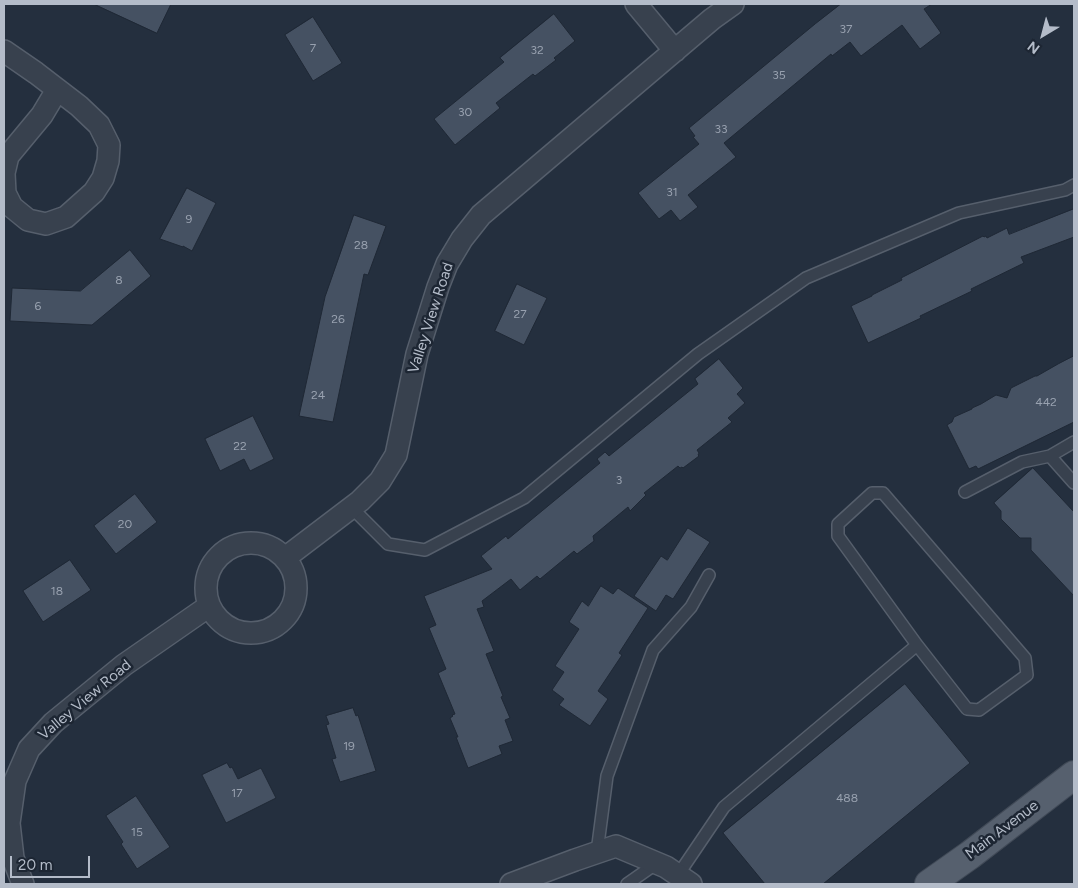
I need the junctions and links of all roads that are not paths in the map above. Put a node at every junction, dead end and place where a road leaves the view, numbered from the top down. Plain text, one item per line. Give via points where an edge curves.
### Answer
1 (636, 4) edge
2 (733, 4) edge
3 (675, 50) junction
4 (4, 51) edge
5 (58, 90) junction
6 (1074, 185) edge
7 (1074, 442) edge
8 (1050, 456) junction
9 (1074, 483) edge
10 (965, 492) dead end
11 (351, 507) junction
12 (289, 564) junction
13 (709, 575) dead end
14 (209, 606) junction
15 (917, 645) junction
16 (1074, 775) edge
17 (597, 852) junction
18 (657, 863) junction
19 (684, 879) edge
20 (23, 884) edge
21 (511, 884) edge
22 (627, 884) edge
23 (929, 884) edge

1 - 3 street
2 - 3 street, Valley View Road
3 - 11 street, Valley View Road via 481,215 462,239 447,264 417,354 396,455 380,481
4 - 5 street
5 - 5 street via 99,125 109,145 108,161 94,192 66,217 46,224 28,220 12,207 5,193 4,173 8,156
6 - 11 lane via 1065,190 959,213 806,278 698,354 524,498 425,550 388,544
7 - 8 lane
8 - 9 lane
8 - 10 lane via 1022,462
11 - 12 street, Valley View Road
12 - 14 street via 266,546 255,543 233,547 223,553 209,571 206,583
12 - 14 street via 296,584 295,598 290,612 269,630 241,633 217,618
13 - 17 lane via 691,607 653,650 607,776
14 - 20 street, Valley View Road via 124,665 53,723 29,749 15,781 9,823 13,858
15 - 15 lane via 968,709 979,710 1027,675 1025,658 883,493 872,493 838,524 838,536
15 - 19 lane via 724,807
16 - 23 main road, Main Avenue
17 - 18 street via 616,846
17 - 21 street
18 - 19 street
18 - 22 lane

